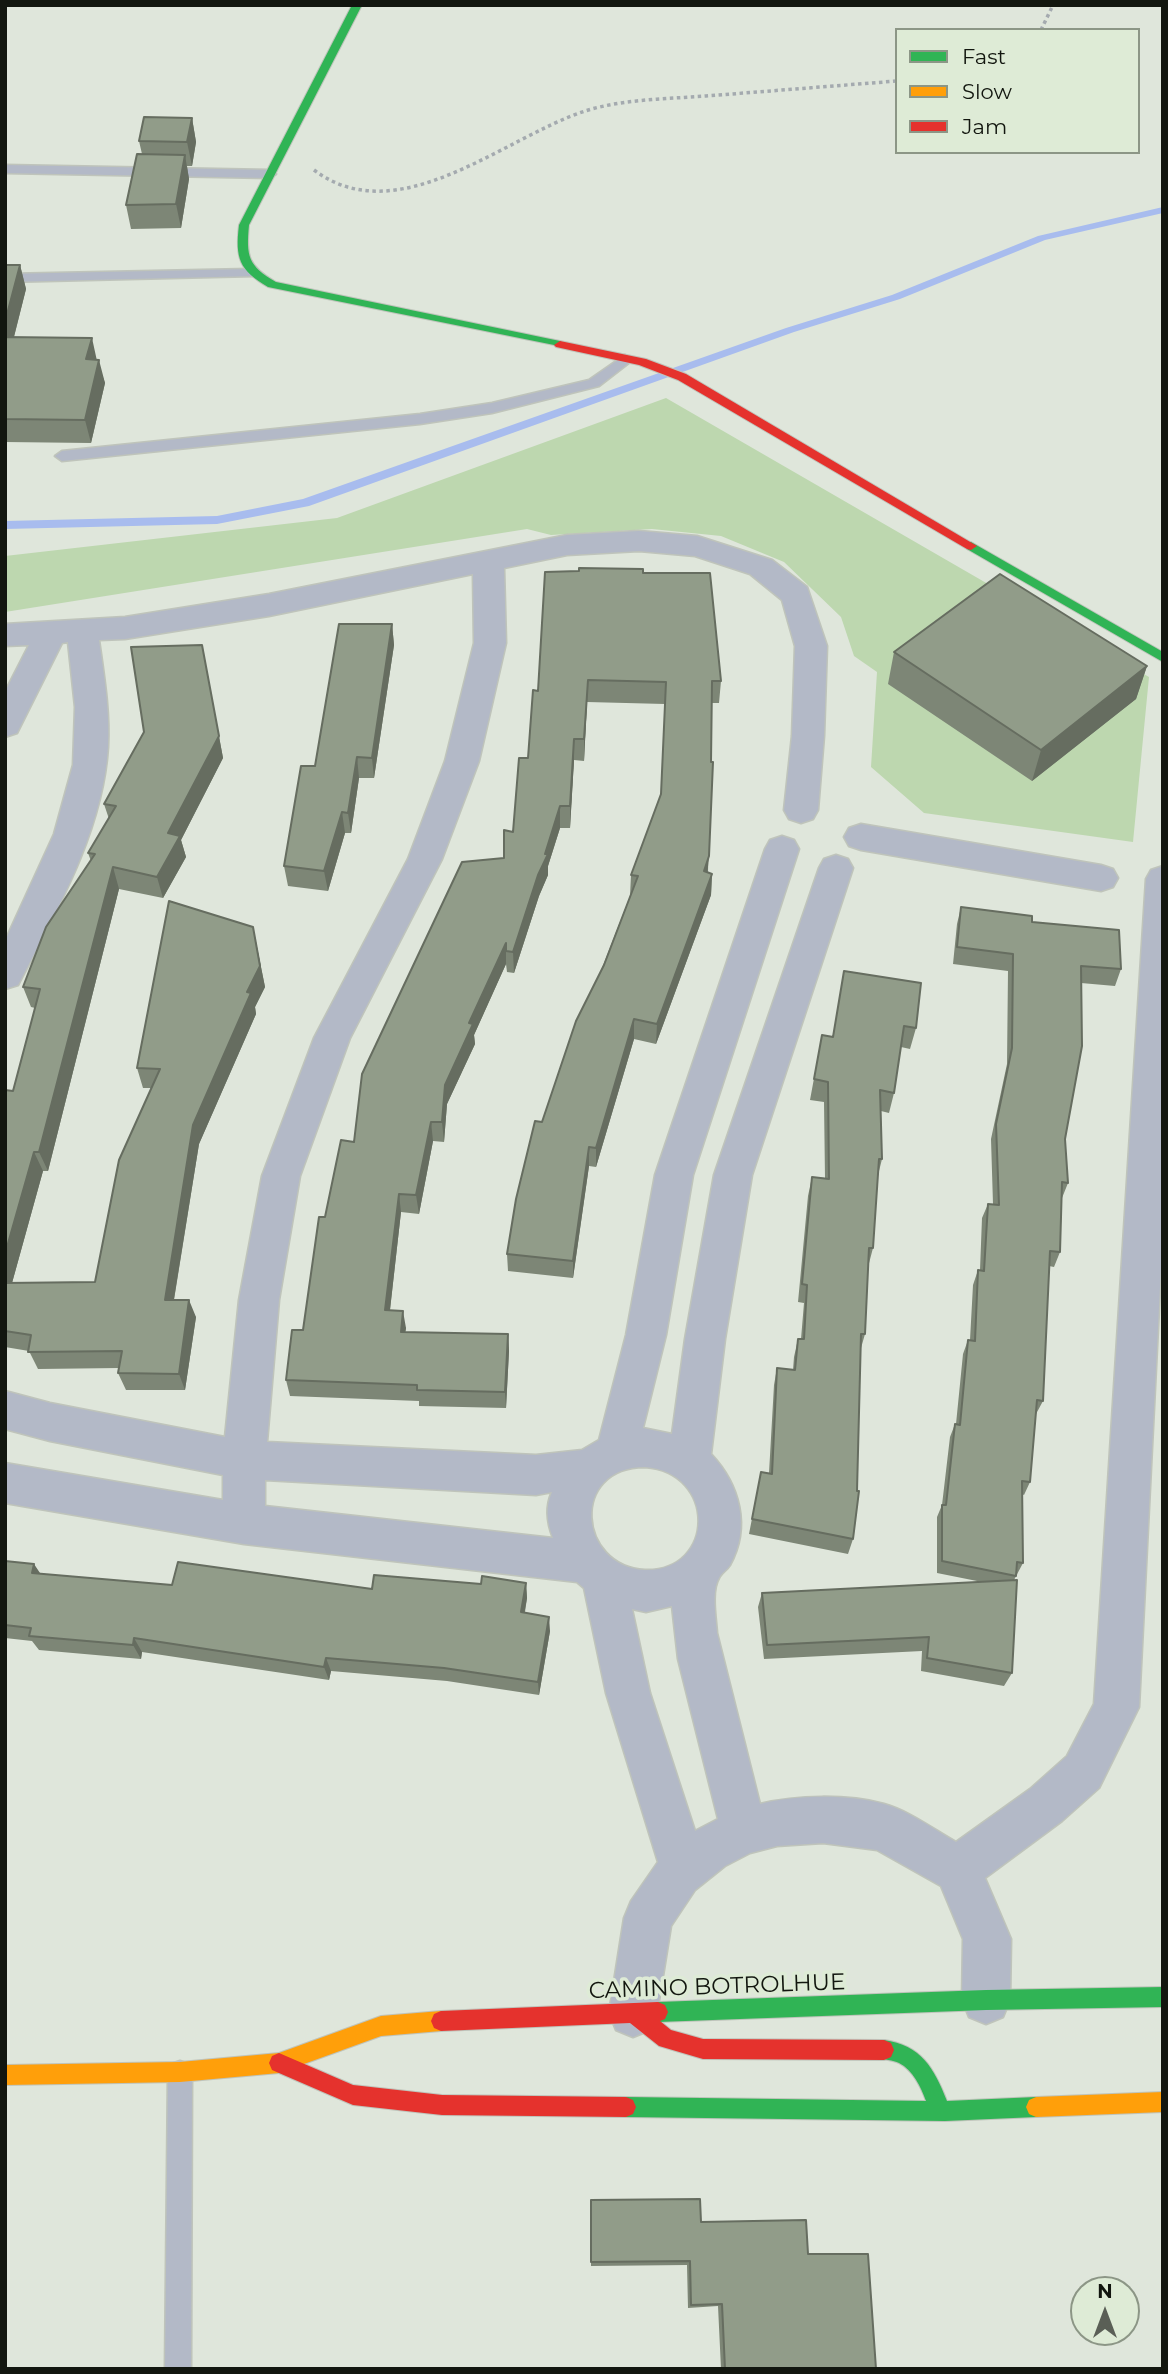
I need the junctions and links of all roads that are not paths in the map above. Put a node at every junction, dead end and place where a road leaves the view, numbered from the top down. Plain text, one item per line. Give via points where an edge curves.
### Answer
1 (357, 5) edge
2 (5, 169) edge
3 (270, 174) junction
4 (250, 274) junction
5 (5, 278) edge
6 (625, 359) junction
7 (62, 456) dead end
8 (488, 561) junction
9 (66, 631) junction
10 (5, 635) edge
11 (1163, 658) edge
12 (5, 725) edge
13 (833, 817) junction
14 (782, 849) junction
15 (836, 868) junction
16 (1101, 878) dead end
17 (1163, 879) edge
18 (5, 975) edge
19 (710, 1072) junction
20 (762, 1087) junction
21 (5, 1410) edge
22 (604, 1459) junction
23 (244, 1460) junction
24 (690, 1461) junction
25 (5, 1483) edge
26 (244, 1524) junction
27 (594, 1570) junction
28 (698, 1570) junction
29 (744, 1831) junction
30 (683, 1868) junction
31 (958, 1869) junction
32 (1163, 1997) edge
33 (986, 2000) junction
34 (634, 2013) junction
35 (279, 2063) junction
36 (180, 2072) junction
37 (5, 2075) edge
38 (1163, 2102) edge
39 (940, 2111) junction
40 (178, 2369) edge

1 - 3 street
2 - 3 lane
3 - 4 street via 244,225 240,253
4 - 5 lane
4 - 6 street via 272,285
6 - 7 lane via 594,383 480,410
6 - 11 street via 682,377
8 - 9 street via 269,605 125,628
8 - 13 street via 567,545 639,541 697,545 761,567 796,595 811,646 808,736
8 - 23 street via 490,643 462,761 425,859 332,1038 281,1176 259,1300
9 - 10 street
9 - 12 street
9 - 18 street via 89,692 87,783 53,876
13 - 14 street via 789,816 780,825
13 - 15 street via 859,850
13 - 16 street
14 - 15 street via 803,866
14 - 19 street
15 - 20 street
17 - 31 street via 1116,1707 1083,1772
19 - 20 street
19 - 22 street via 674,1175 646,1335
20 - 24 street via 733,1175
21 - 23 street
22 - 23 street via 536,1475
22 - 24 street via 640,1447 666,1450
22 - 27 street via 581,1478 571,1497 568,1520 573,1542
23 - 26 street
24 - 28 street via 708,1479 718,1501 721,1526 715,1550
25 - 26 street
26 - 27 street
27 - 28 street via 625,1587 649,1590 676,1584
27 - 30 street
28 - 29 street via 694,1619
29 - 30 street
29 - 31 street via 776,1823 823,1820 883,1827
30 - 34 street via 648,1918
31 - 33 street via 987,1939
32 - 33 street, CAMINO BOTROLHUE
33 - 34 street, CAMINO BOTROLHUE
34 - 35 street, CAMINO BOTROLHUE via 382,2026
34 - 39 street via 666,2039 703,2049 889,2050 910,2055 925,2070
35 - 36 street, CAMINO BOTROLHUE
35 - 39 street, CAMINO BOTROLHUE via 354,2095 442,2105
36 - 37 street, CAMINO BOTROLHUE
36 - 40 lane
38 - 39 street, CAMINO BOTROLHUE

